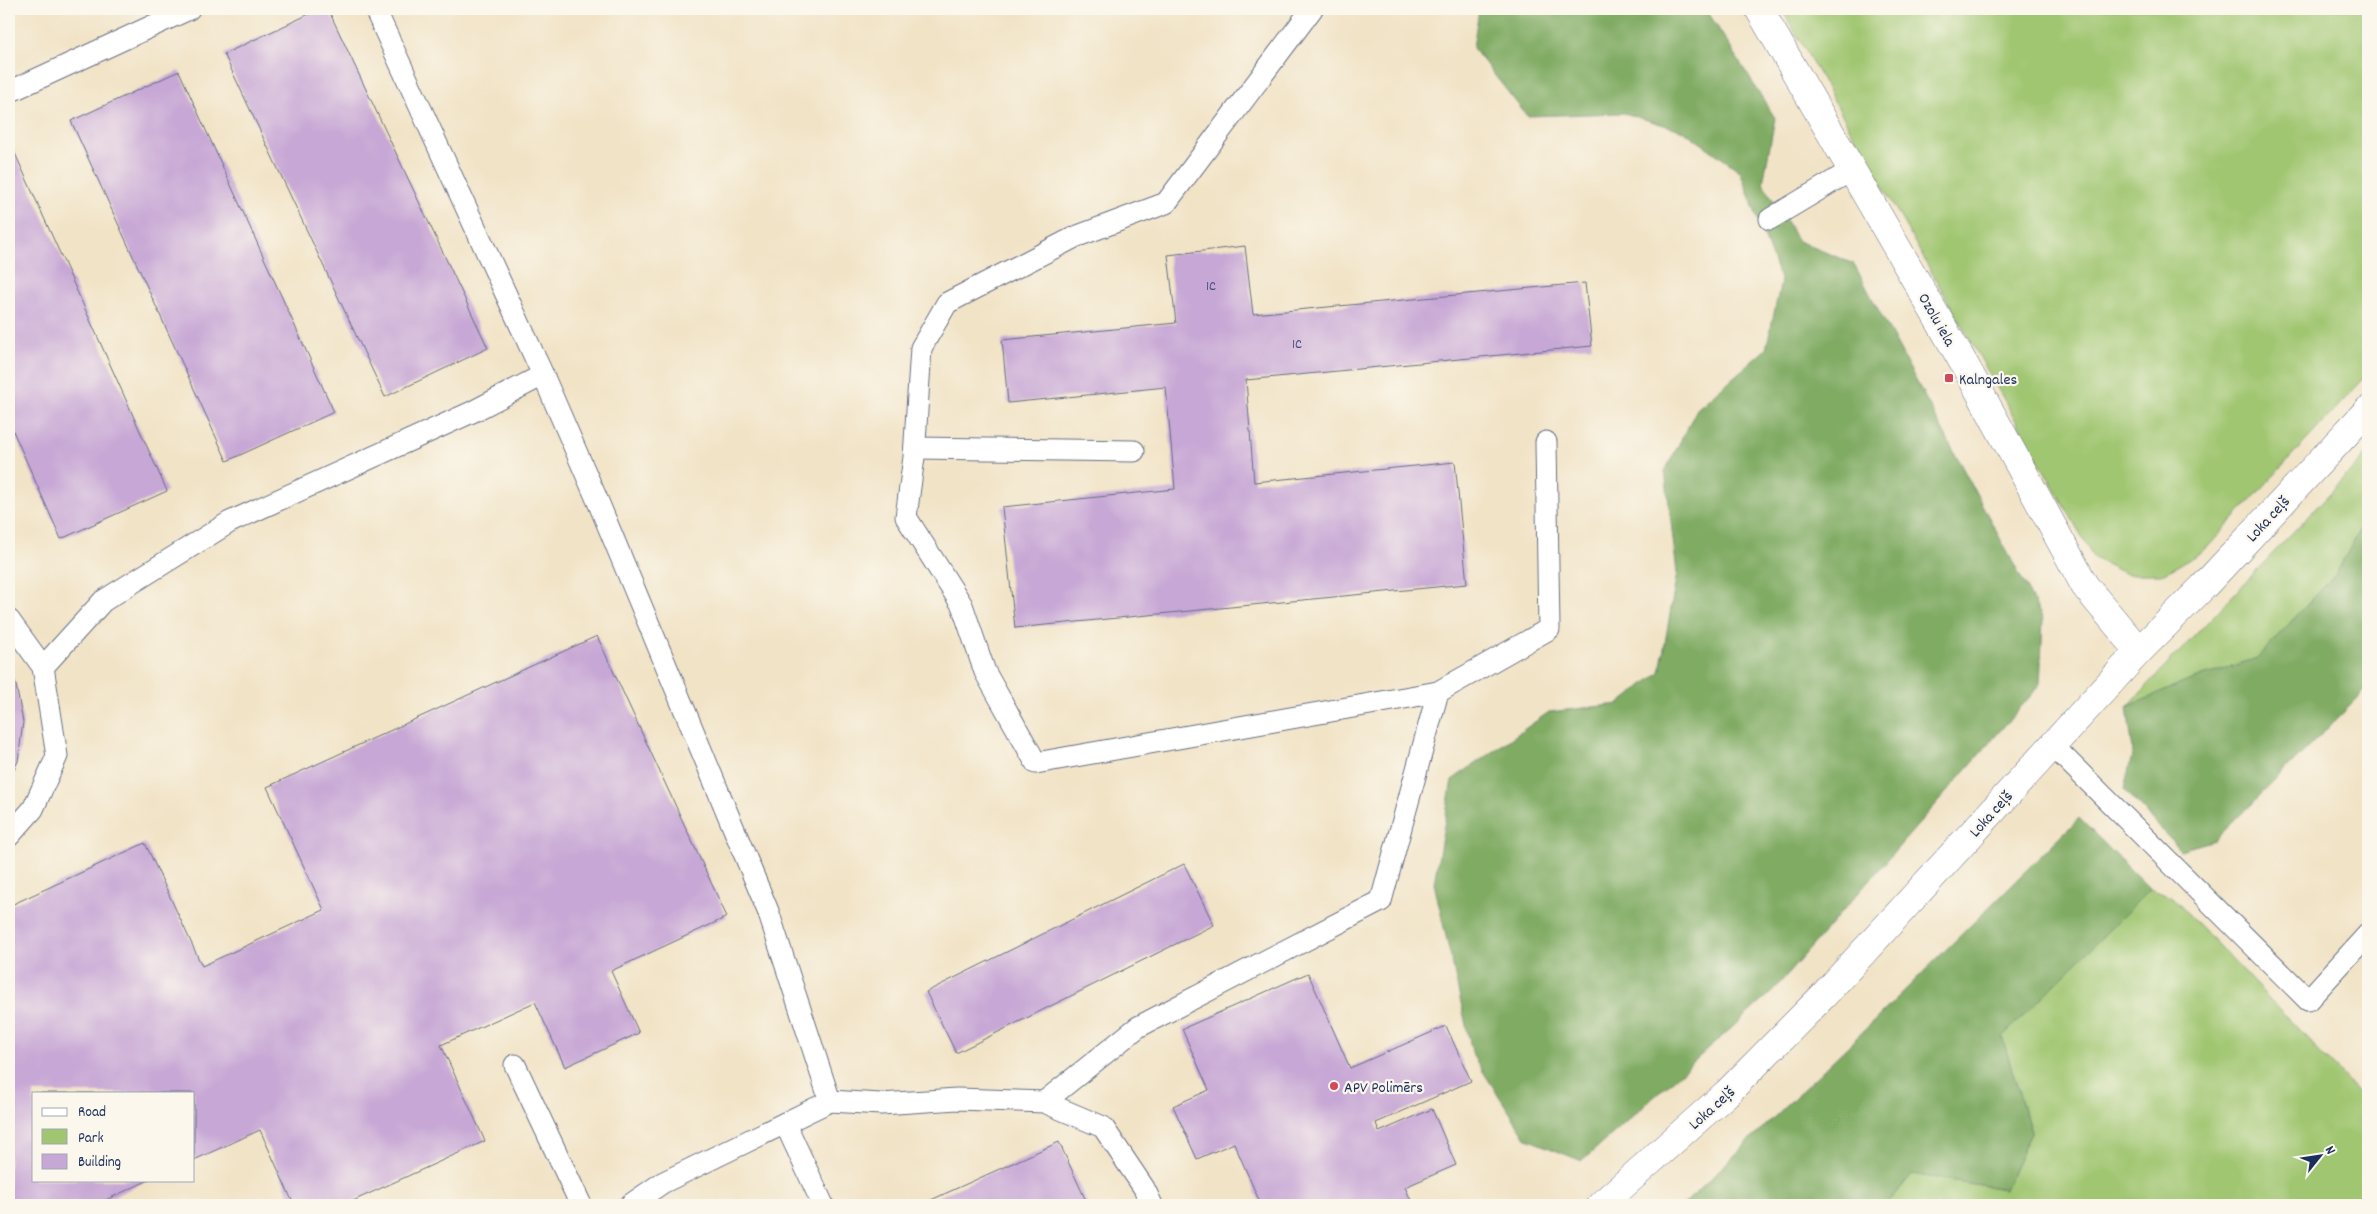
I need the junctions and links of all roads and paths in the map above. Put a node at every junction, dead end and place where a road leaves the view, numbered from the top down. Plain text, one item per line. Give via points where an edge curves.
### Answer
1 (189, 9) edge
2 (375, 9) edge
3 (1312, 9) edge
4 (1759, 9) edge
5 (9, 92) edge
6 (1852, 170) junction
7 (1770, 219) dead end
8 (543, 375) junction
9 (2368, 410) edge
10 (1546, 442) dead end
11 (915, 448) junction
12 (1134, 451) dead end
13 (9, 620) edge
14 (2139, 651) junction
15 (43, 666) junction
16 (1438, 692) junction
17 (2052, 745) junction
18 (9, 836) edge
19 (2368, 934) edge
20 (515, 1065) dead end
21 (830, 1101) junction
22 (1044, 1102) junction
23 (785, 1123) junction
24 (580, 1205) edge
25 (630, 1205) edge
26 (823, 1205) edge
27 (1152, 1205) edge
28 (1601, 1205) edge

1 - 5 lane
2 - 8 lane
3 - 11 lane via 1166,202 1075,237 947,303 921,348
4 - 6 main road, Ozolu iela
6 - 7 lane
6 - 14 main road, Ozolu iela via 1967,369 2084,586
8 - 15 lane via 472,412 230,522 103,602
8 - 21 lane via 768,911
9 - 14 main road, Loka ceļš
10 - 16 lane via 1549,629
11 - 12 lane
11 - 16 lane via 906,517 962,605 985,672 1036,762
13 - 15 lane
14 - 17 main road, Loka ceļš
15 - 18 lane via 57,756 33,809
16 - 22 lane via 1381,901 1138,1028
17 - 19 lane via 2308,1000
17 - 28 main road, Loka ceļš via 1824,995 1727,1093
20 - 24 lane
21 - 22 lane via 881,1104 957,1099
21 - 23 lane
22 - 27 lane via 1103,1127
23 - 25 lane via 662,1183
23 - 26 lane

